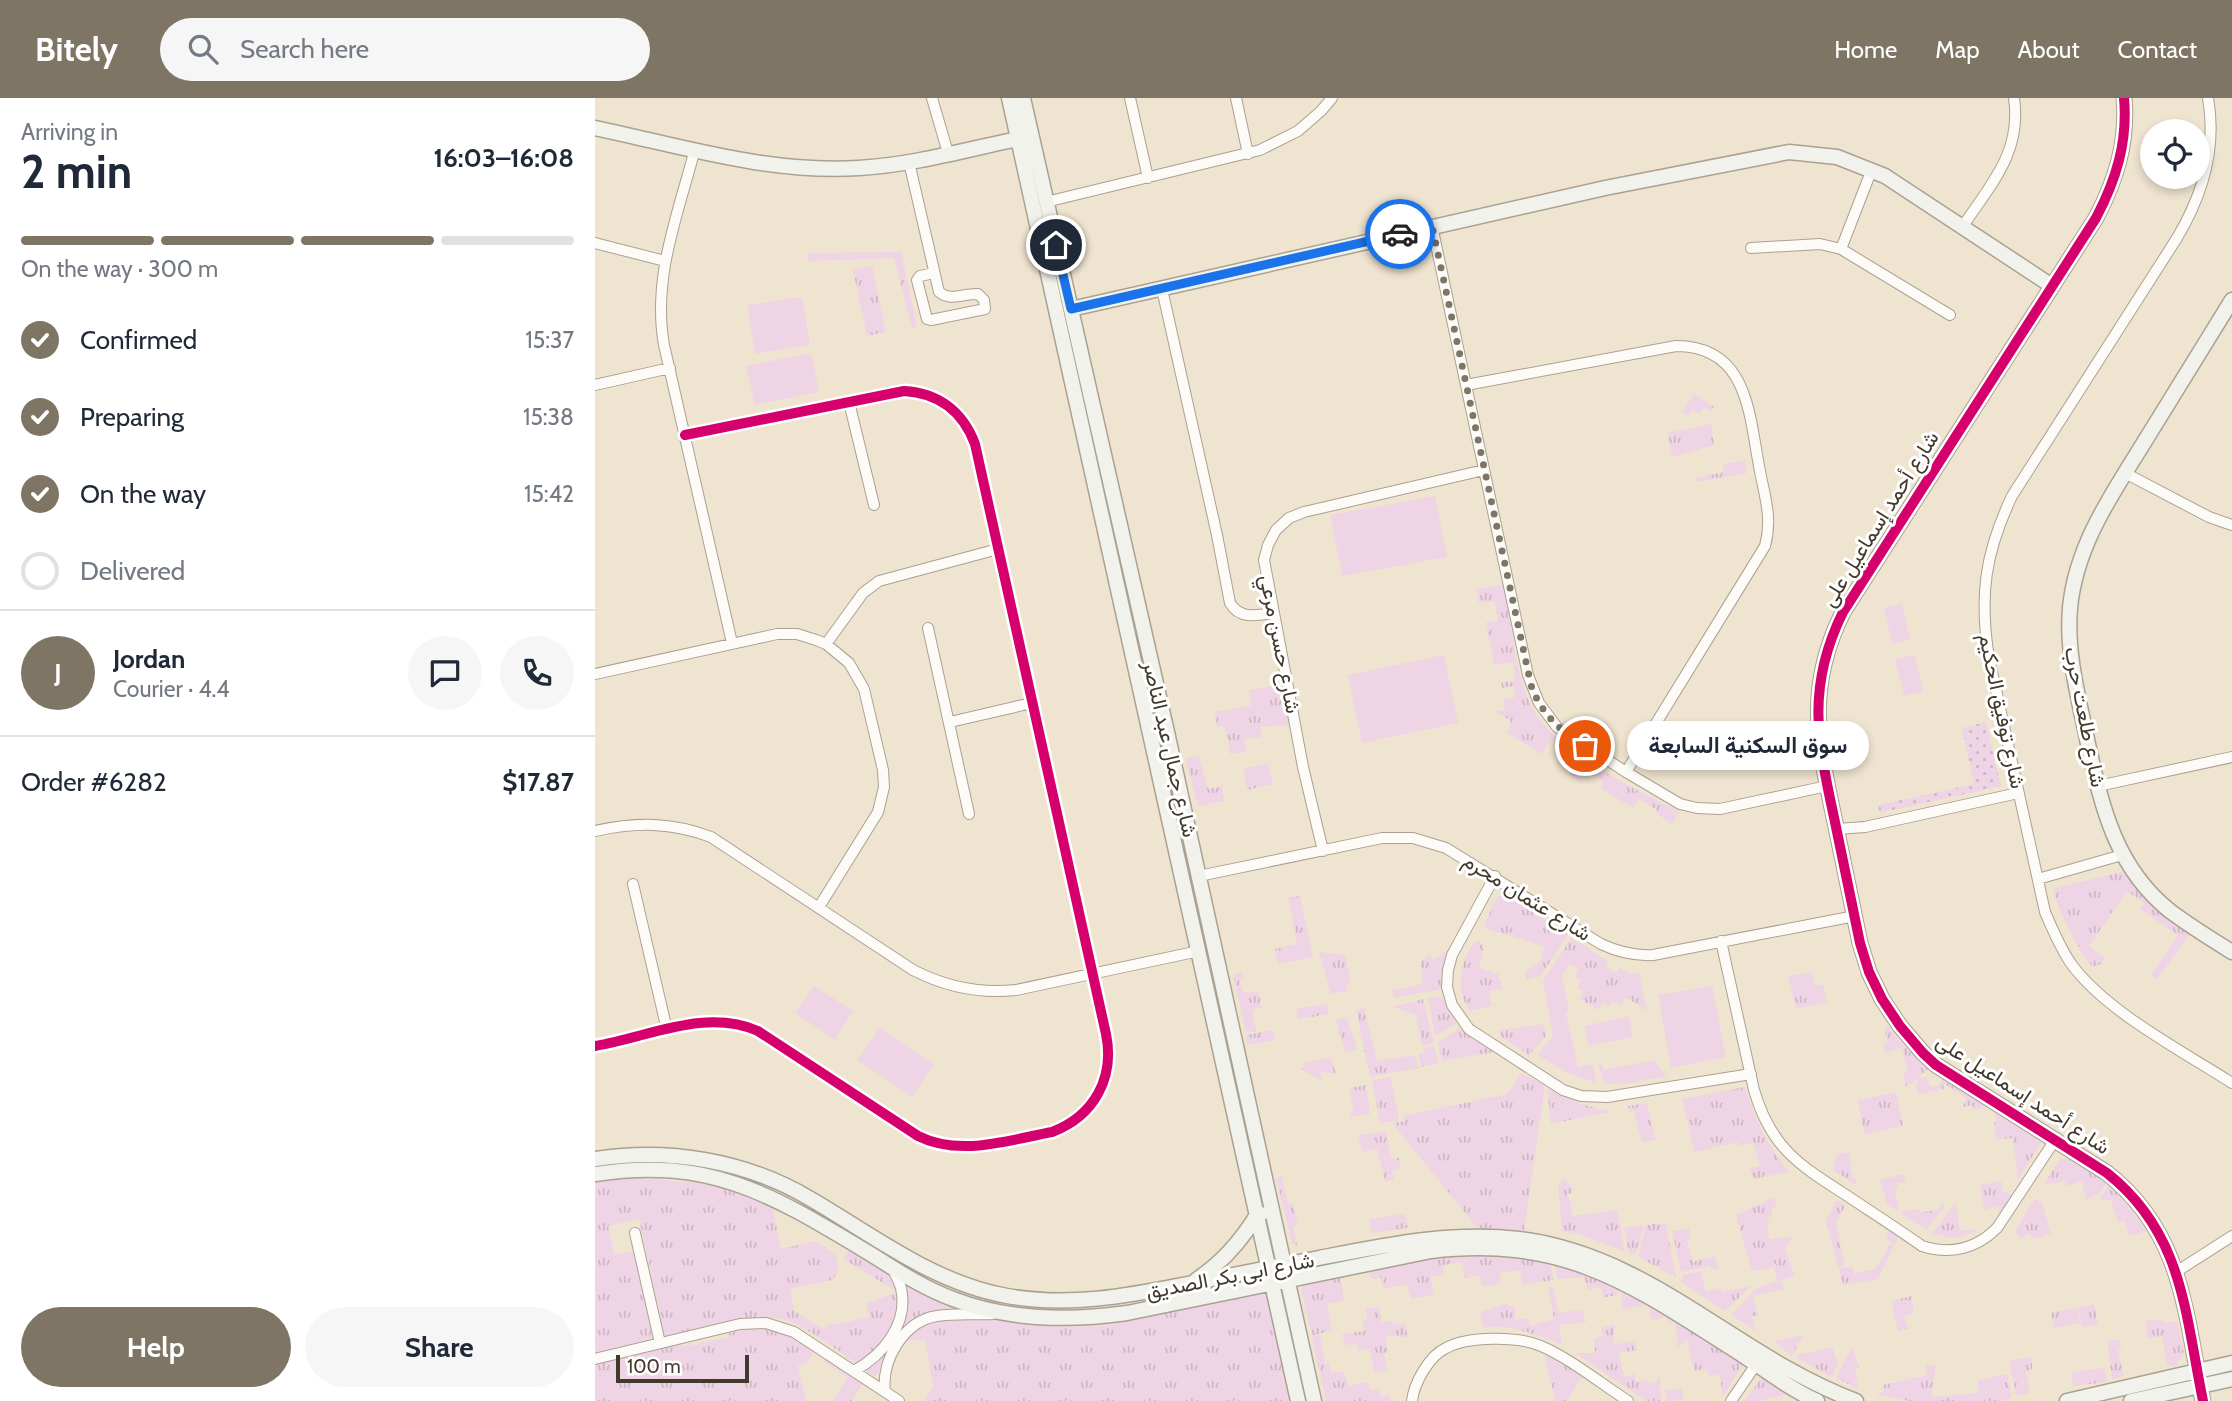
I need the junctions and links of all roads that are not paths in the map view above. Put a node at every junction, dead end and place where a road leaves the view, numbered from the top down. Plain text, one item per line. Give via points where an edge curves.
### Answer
1 (932, 98) edge
2 (1009, 98) edge
3 (1023, 98) edge
4 (1130, 98) edge
5 (1236, 98) edge
6 (1332, 98) edge
7 (2014, 98) edge
8 (2125, 98) edge
9 (2208, 98) edge
10 (595, 128) edge
11 (1017, 139) junction
12 (695, 149) junction
13 (949, 153) junction
14 (1248, 153) junction
15 (909, 162) junction
16 (1872, 169) junction
17 (1148, 178) junction
18 (1046, 202) junction
19 (1432, 226) junction
20 (1963, 226) junction
21 (595, 243) edge
22 (1751, 248) dead end
23 (1841, 249) junction
24 (665, 261) junction
25 (934, 273) junction
26 (2052, 286) junction
27 (1161, 289) junction
28 (2232, 300) edge
29 (1071, 309) junction
30 (1950, 315) dead end
31 (670, 368) junction
32 (595, 385) edge
33 (1466, 385) junction
34 (849, 401) junction
35 (685, 435) junction
36 (1484, 470) junction
37 (2125, 473) junction
38 (874, 505) dead end
39 (2232, 524) edge
40 (998, 549) junction
41 (1272, 612) junction
42 (928, 628) dead end
43 (732, 643) junction
44 (826, 644) junction
45 (595, 674) edge
46 (1033, 703) junction
47 (950, 722) junction
48 (1167, 732) junction
49 (1152, 734) junction
50 (2232, 757) edge
51 (1626, 772) junction
52 (1827, 786) junction
53 (2098, 786) junction
54 (2018, 793) junction
55 (969, 814) dead end
56 (1836, 828) junction
57 (595, 831) edge
58 (1323, 851) junction
59 (2122, 855) junction
60 (1199, 876) junction
61 (1495, 876) junction
62 (2038, 879) junction
63 (633, 884) dead end
64 (819, 907) junction
65 (1855, 916) junction
66 (1721, 941) junction
67 (1199, 951) junction
68 (2232, 952) edge
69 (1093, 974) junction
70 (667, 1030) junction
71 (595, 1046) edge
72 (1751, 1074) junction
73 (2232, 1083) edge
74 (2055, 1140) junction
75 (595, 1159) edge
76 (611, 1164) junction
77 (595, 1174) edge
78 (810, 1198) junction
79 (1273, 1212) junction
80 (802, 1213) junction
81 (1257, 1215) junction
82 (635, 1233) dead end
83 (2232, 1236) edge
84 (1325, 1257) junction
85 (1285, 1265) junction
86 (892, 1267) junction
87 (1269, 1268) junction
88 (1329, 1272) junction
89 (2176, 1272) junction
90 (1288, 1280) junction
91 (1192, 1283) junction
92 (1272, 1284) junction
93 (1011, 1313) junction
94 (660, 1343) junction
95 (595, 1359) edge
96 (1760, 1359) junction
97 (2232, 1363) edge
98 (854, 1371) junction
99 (2232, 1379) edge
100 (2200, 1386) edge
101 (884, 1392) junction
102 (899, 1401) edge
103 (1298, 1401) edge
104 (1314, 1401) edge
105 (1412, 1401) edge
106 (1628, 1401) edge
107 (1731, 1401) edge
108 (1817, 1401) edge
109 (1856, 1401) edge
110 (2070, 1401) edge
111 (2131, 1401) edge

1 - 13 street
2 - 11 main road, شارع جمال عبد الناصر
3 - 18 main road, شارع جمال عبد الناصر
4 - 17 street
5 - 14 street
6 - 14 street via 1298,131
7 - 20 street via 2012,147
8 - 26 main road, شارع أحمد إسماعيل على via 2124,137 2113,183
9 - 54 street, شارع توفيق الحكيم via 2209,151 2189,218 2012,496 1988,558 1983,625
10 - 12 main road
11 - 13 main road
11 - 49 main road, شارع جمال عبد الناصر
12 - 15 main road via 817,169
12 - 24 street
13 - 15 main road
14 - 17 street
15 - 25 street
16 - 19 main road via 1826,155 1777,153
16 - 20 main road
16 - 23 street
17 - 18 street
18 - 29 main road, شارع جمال عبد الناصر
19 - 27 main road
19 - 33 street
20 - 26 main road
21 - 24 street
22 - 23 street via 1820,244
23 - 30 street
24 - 31 street via 660,319
25 - 25 street via 941,295 978,294 985,309 927,319 917,280
26 - 52 main road, شارع أحمد إسماعيل على via 1836,626 1822,669 1818,702 1818,737
27 - 29 main road
27 - 41 street via 1230,603 1247,615
28 - 37 main road, شارع طلعت حرب
29 - 48 main road, شارع جمال عبد الناصر
31 - 32 street
31 - 35 street
33 - 36 street
33 - 51 street via 1676,346 1696,347 1715,355 1741,385 1769,507 1765,547
34 - 35 street
34 - 38 street
34 - 40 street via 915,392 953,409 975,444
35 - 43 street
36 - 41 street, شارع حسن مرعي via 1289,518 1276,530 1265,552
36 - 51 street via 1534,694 1565,733
37 - 39 street via 2209,517
37 - 53 main road, شارع طلعت حرب via 2087,542 2070,607 2072,665
40 - 44 street via 879,581 863,593
40 - 46 street
41 - 58 street, شارع حسن مرعي
42 - 47 street
43 - 44 street via 787,633
43 - 45 street
44 - 64 street via 849,663 864,689 884,787 878,812
46 - 47 street
46 - 69 street
47 - 55 street
48 - 49 main road
48 - 60 main road, شارع جمال عبد الناصر
49 - 67 main road, شارع جمال عبد الناصر
50 - 53 street
51 - 52 street via 1672,800 1705,809
52 - 56 main road, شارع أحمد إسماعيل على
53 - 59 main road, شارع طلعت حرب
54 - 56 street via 1865,827
54 - 62 street, شارع توفيق الحكيم
56 - 65 main road, شارع أحمد إسماعيل على
57 - 64 street via 647,824 699,833 723,843
58 - 60 street, شارع عثمان محرم
58 - 61 street, شارع عثمان محرم via 1382,838 1413,838 1446,848
59 - 62 street
59 - 68 main road, شارع طلعت حرب via 2159,901
60 - 79 main road, شارع جمال عبد الناصر
61 - 66 street, شارع عثمان محرم via 1619,951 1653,954
61 - 72 street via 1448,970 1452,1005 1469,1029 1563,1090 1581,1096 1607,1097
62 - 73 street, شارع توفيق الحكيم via 2059,944 2092,987 2112,1005
63 - 70 street
64 - 69 street via 913,970 950,985 1003,992
65 - 66 street, شارع عثمان محرم
65 - 74 main road, شارع أحمد إسماعيل على via 1875,985 1911,1040 1936,1065
66 - 72 street
67 - 69 street
67 - 81 main road, شارع جمال عبد الناصر
69 - 70 street via 1109,1054 1093,1102 1079,1118 1052,1132 970,1147 943,1145 918,1136 749,1027 709,1021
70 - 71 street
72 - 74 street via 1766,1122 1798,1163 1931,1249 1964,1248 1992,1233
74 - 89 main road, شارع أحمد إسماعيل على via 2108,1173 2136,1199 2161,1234
75 - 76 main road, شارع ابى بكر الصديق
76 - 77 main road, شارع ابى بكر الصديق
76 - 78 main road, شارع ابى بكر الصديق via 668,1155 725,1164
76 - 80 main road, شارع ابى بكر الصديق via 708,1176 765,1194
78 - 80 main road
78 - 91 main road, شارع ابى بكر الصديق via 923,1267 1001,1295 1092,1300
79 - 81 main road
79 - 85 main road, شارع جمال عبد الناصر
80 - 86 main road, شارع ابى بكر الصديق
81 - 87 main road, شارع جمال عبد الناصر
81 - 91 main road via 1234,1248
82 - 94 street
83 - 89 street
84 - 85 main road, شارع ابى بكر الصديق
84 - 88 main road
84 - 96 main road, شارع ابى بكر الصديق via 1454,1236 1554,1245 1637,1276
85 - 87 main road, شارع ابى بكر الصديق
85 - 90 main road, شارع جمال عبد الناصر
86 - 93 main road, شارع ابى بكر الصديق via 952,1299
86 - 98 street via 901,1287 899,1321 883,1350
87 - 91 main road, شارع ابى بكر الصديق
87 - 92 main road, شارع جمال عبد الناصر
88 - 90 main road, شارع ابى بكر الصديق
88 - 96 main road, شارع ابى بكر الصديق via 1452,1248 1516,1249 1555,1256 1629,1284
89 - 100 main road, شارع أحمد إسماعيل على
90 - 92 main road, شارع ابى بكر الصديق
90 - 104 main road, شارع جمال عبد الناصر
92 - 93 main road, شارع ابى بكر الصديق via 1109,1316
92 - 103 main road, شارع جمال عبد الناصر
93 - 101 street via 937,1316 905,1332 889,1357
94 - 95 street
94 - 98 street via 740,1324 766,1323 794,1332
96 - 107 street
96 - 108 main road, شارع ابى بكر الصديق
96 - 109 main road, شارع ابى بكر الصديق
97 - 100 main road
98 - 101 street
99 - 100 main road
100 - 110 main road
100 - 111 main road
101 - 102 street
105 - 106 street via 1419,1380 1443,1349 1503,1338 1547,1349

